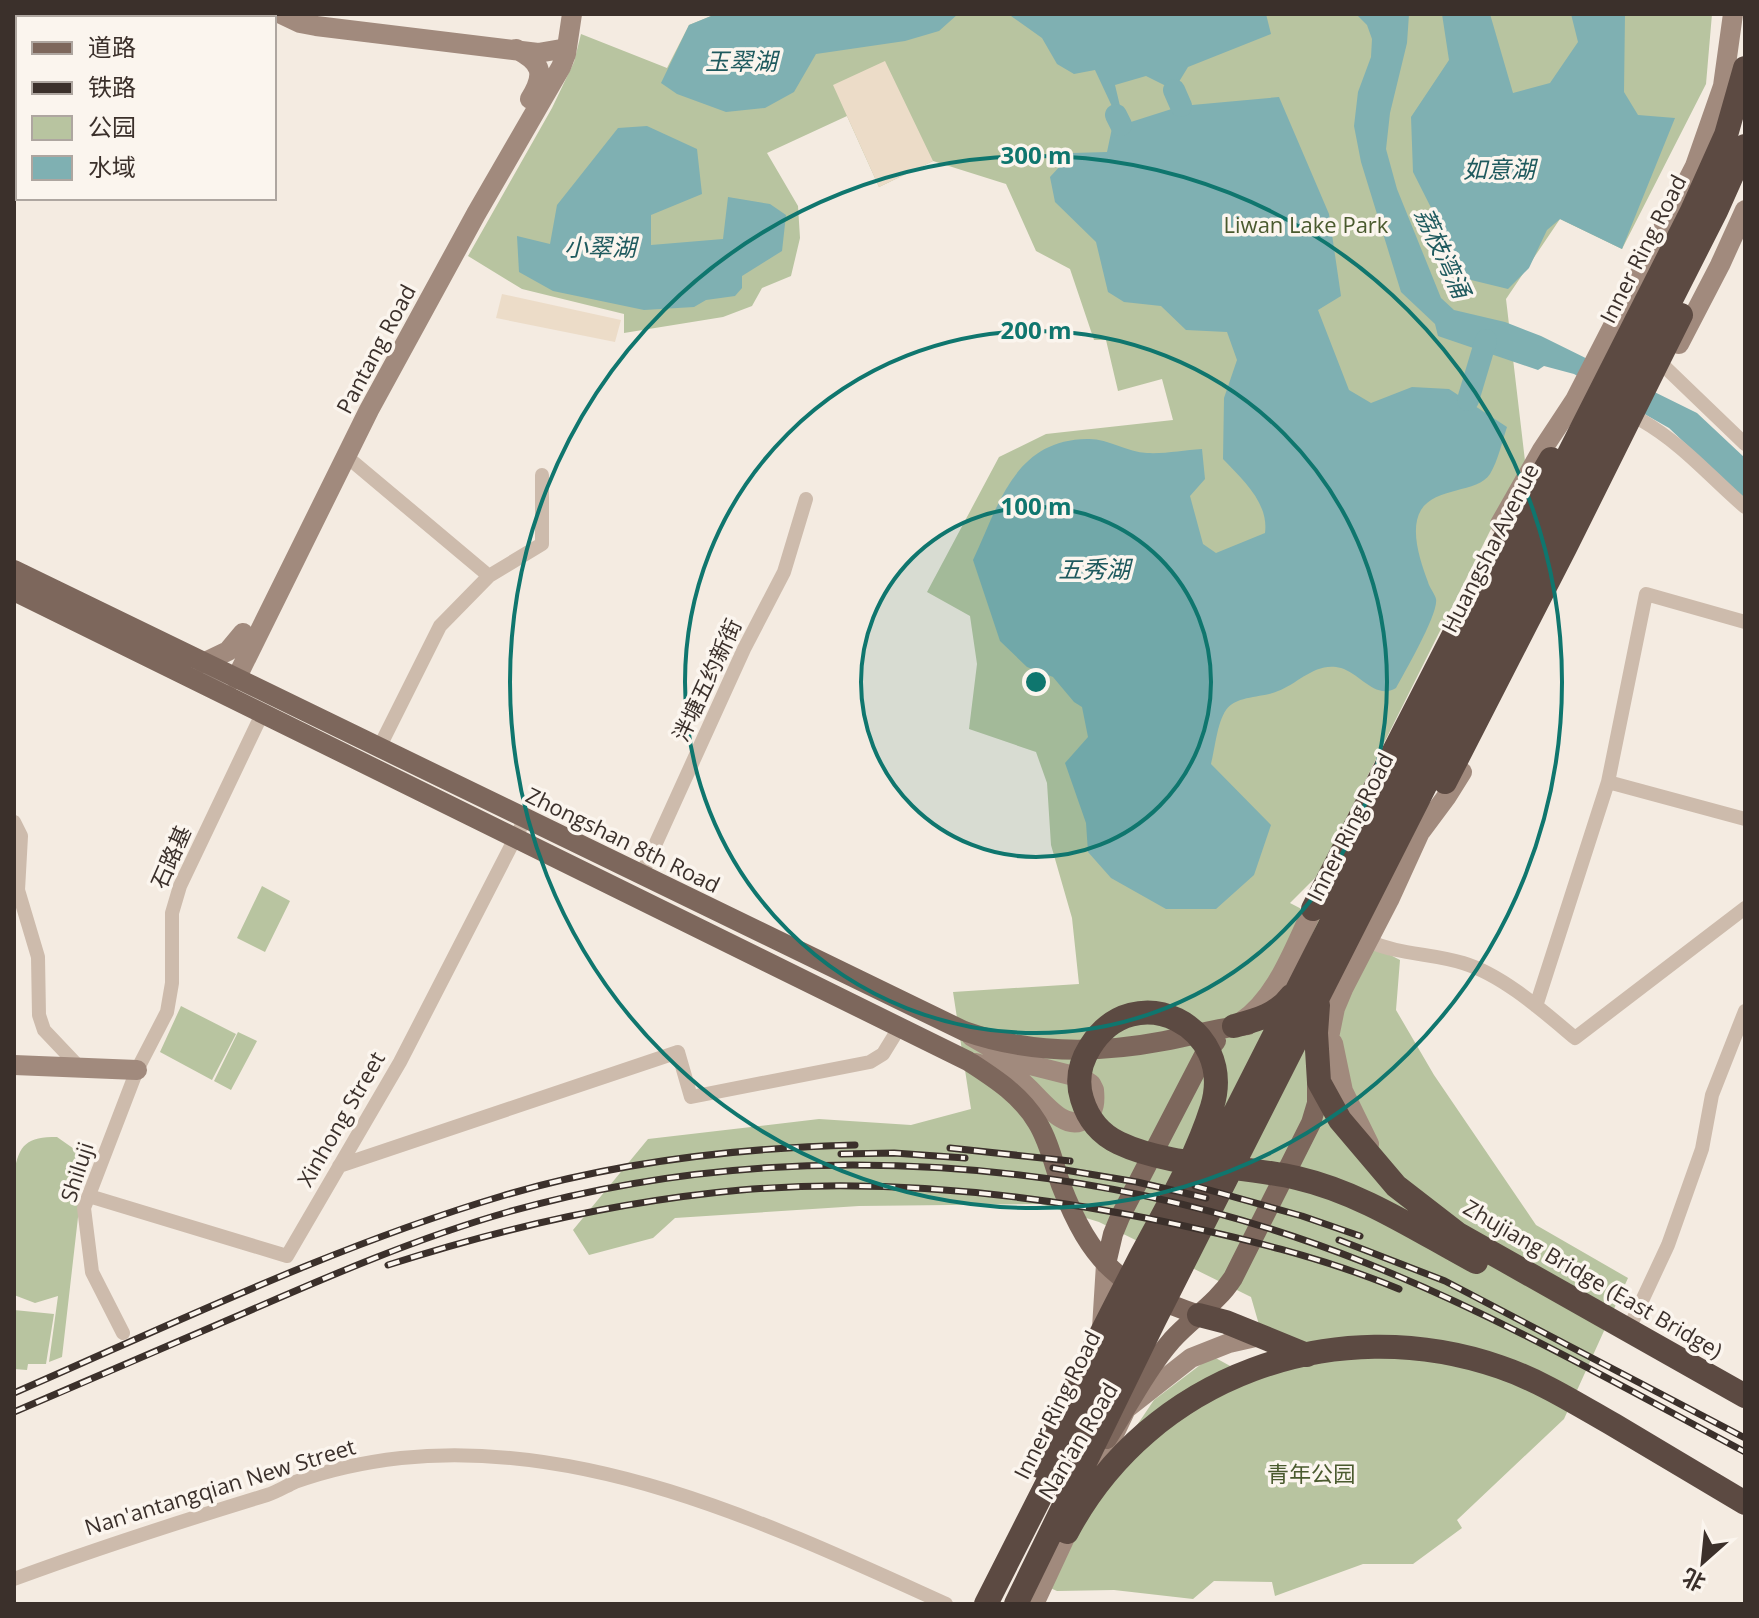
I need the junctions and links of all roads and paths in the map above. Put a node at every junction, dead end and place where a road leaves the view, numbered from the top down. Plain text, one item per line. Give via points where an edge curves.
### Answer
1 (281, 14) edge
2 (1733, 14) edge
3 (566, 36) edge
4 (516, 49) junction
5 (1745, 57) edge
6 (1745, 68) edge
7 (538, 86) junction
8 (1741, 97) edge
9 (1743, 153) edge
10 (1745, 210) edge
11 (1647, 263) junction
12 (1631, 327) junction
13 (1614, 367) junction
14 (1665, 371) junction
15 (1589, 392) junction
16 (1641, 419) junction
17 (1745, 444) edge
18 (346, 456) junction
19 (542, 475) dead end
20 (806, 499) dead end
21 (1745, 507) edge
22 (14, 570) edge
23 (489, 576) junction
24 (1527, 588) junction
25 (14, 591) edge
26 (1549, 600) junction
27 (1745, 622) edge
28 (243, 633) junction
29 (203, 663) junction
30 (230, 683) junction
31 (262, 714) junction
32 (379, 748) junction
33 (1608, 782) junction
34 (1432, 791) junction
35 (1745, 819) edge
36 (14, 822) edge
37 (520, 828) junction
38 (1421, 831) junction
39 (641, 876) junction
40 (1745, 908) edge
41 (1313, 909) junction
42 (1368, 941) junction
43 (1287, 983) junction
44 (1536, 1006) junction
45 (1745, 1011) edge
46 (1325, 1013) junction
47 (1234, 1026) junction
48 (899, 1028) junction
49 (964, 1031) junction
50 (1326, 1055) junction
51 (968, 1061) junction
52 (14, 1065) edge
53 (80, 1068) junction
54 (137, 1070) junction
55 (1319, 1082) junction
56 (1343, 1091) junction
57 (339, 1166) junction
58 (1381, 1169) junction
59 (89, 1196) junction
60 (1106, 1264) junction
61 (1123, 1280) junction
62 (1199, 1315) junction
63 (1633, 1320) dead end
64 (123, 1333) dead end
65 (1260, 1336) junction
66 (1127, 1343) junction
67 (1154, 1364) junction
68 (1745, 1398) edge
69 (1126, 1409) junction
70 (1745, 1504) edge
71 (1032, 1538) junction
72 (998, 1560) junction
73 (14, 1579) edge
74 (996, 1602) edge
75 (946, 1604) edge
76 (1032, 1604) edge

1 - 4 main road via 316,26
2 - 11 main road via 1723,86 1706,142
3 - 4 main road via 538,53
3 - 7 main road
3 - 18 main road, Pantang Road via 561,67 549,90
4 - 7 main road via 534,60
5 - 8 highway, Huangsha Avenue
6 - 13 highway, Inner Ring Road via 1706,182
7 - 28 main road via 367,387
8 - 12 highway, Huangsha Avenue
9 - 13 highway, Huangsha Avenue via 1725,197
9 - 34 highway via 1670,337 1476,721
9 - 74 highway via 1161,1308
10 - 14 main road
11 - 12 highway
11 - 13 main road
12 - 13 highway, Huangsha Avenue
13 - 15 highway, Huangsha Avenue
13 - 24 highway, Huangsha Avenue via 1620,404
13 - 41 highway via 1517,515
13 - 74 highway, Inner Ring Road
14 - 16 main road
14 - 17 street
15 - 41 main road via 1519,490 1329,860
15 - 43 highway, Huangsha Avenue
16 - 21 street via 1668,435
16 - 26 main road
18 - 23 street
18 - 30 main road, Pantang Road
19 - 23 street via 542,544
20 - 39 street, 泮塘五约新街 via 784,572
22 - 29 main road, Zhongshan 8th Road
23 - 32 street via 440,626
24 - 26 street
24 - 34 highway, Huangsha Avenue
25 - 30 main road, Zhongshan 8th Road
26 - 38 main road via 1457,780
27 - 33 street via 1646,594
28 - 29 main road via 228,651
28 - 30 main road
29 - 30 main road, Zhongshan 8th Road
30 - 31 main road, Zhongshan 8th Road
30 - 32 main road, Zhongshan 8th Road
31 - 37 main road, Zhongshan 8th Road
31 - 54 street, 石路基 via 174,902 170,1000
32 - 37 main road, Zhongshan 8th Road
33 - 35 street
33 - 44 street
34 - 38 main road
34 - 46 highway, Huangsha Avenue
36 - 53 street via 21,836 18,890 38,957 39,1015 44,1030
37 - 39 main road, Zhongshan 8th Road
37 - 48 main road, Zhongshan 8th Road
37 - 57 street, Xinhong Street via 400,1062
38 - 42 main road
39 - 49 main road, Zhongshan 8th Road
40 - 44 street via 1575,1038
41 - 43 main road
42 - 44 street via 1388,950 1464,963
42 - 46 main road
43 - 46 main road
43 - 47 highway, Huangsha Avenue via 1276,1010
45 - 63 street via 1712,1095 1702,1149 1668,1245
46 - 50 main road
46 - 55 highway, Huangsha Avenue
46 - 56 main road
47 - 49 main road, Zhongshan 8th Road via 1140,1045 1071,1050 1012,1045
47 - 55 main road, Zhongshan 8th Road via 1259,1025 1293,1041 1305,1050
47 - 60 main road via 1196,1069 1120,1217
48 - 51 main road, Zhongshan 8th Road
48 - 57 street via 883,1054 870,1062 691,1097 678,1052
49 - 51 main road via 1014,1061 1085,1080 1094,1090 1091,1113 1082,1121 1065,1121 1018,1079
50 - 55 main road
50 - 56 main road
51 - 60 main road, Zhongshan 8th Road via 1007,1088 1037,1121 1083,1235
52 - 53 main road
53 - 54 main road
54 - 59 street, Shiluji
55 - 58 highway, Zhujiang Bridge (East Bridge) via 1340,1120
55 - 62 main road, Nan'an Road via 1311,1123 1241,1263 1226,1289
56 - 58 main road
57 - 59 street, Xinhong Street via 287,1256
58 - 68 highway, Zhujiang Bridge (East Bridge) via 1458,1234
59 - 64 street, Shiluji via 84,1208 92,1272
60 - 61 main road, Zhongshan 8th Road
60 - 72 main road via 1094,1364
61 - 62 main road, Zhongshan 8th Road
61 - 66 main road, Nan'an Road
62 - 65 highway
62 - 67 main road, Nan'an Road
65 - 69 main road via 1191,1358
65 - 70 highway via 1314,1357 1435,1365 1481,1375
66 - 67 main road via 1145,1349
66 - 71 main road, Nan'an Road
67 - 69 main road, Nan'an Road
68 - 74 highway via 1619,1340 1350,1195 1297,1178 1278,1174 1203,1163 1188,1160 1147,1154 1117,1143 1089,1116 1079,1079 1085,1054 1100,1033 1131,1015 1166,1015 1198,1033 1215,1061 1213,1105 1200,1137 1195,1148 1190,1159 1185,1170 1180,1181 1051,1437
69 - 74 main road, Nan'an Road via 1073,1495
69 - 76 main road
70 - 76 highway via 1519,1374 1453,1353 1351,1347 1264,1366 1212,1388 1163,1418 1097,1483
71 - 72 main road
71 - 74 main road, Nan'an Road
72 - 74 main road
73 - 75 street, Nan'antangqian New Street via 329,1473 399,1458 487,1456 592,1470 665,1490 831,1553

